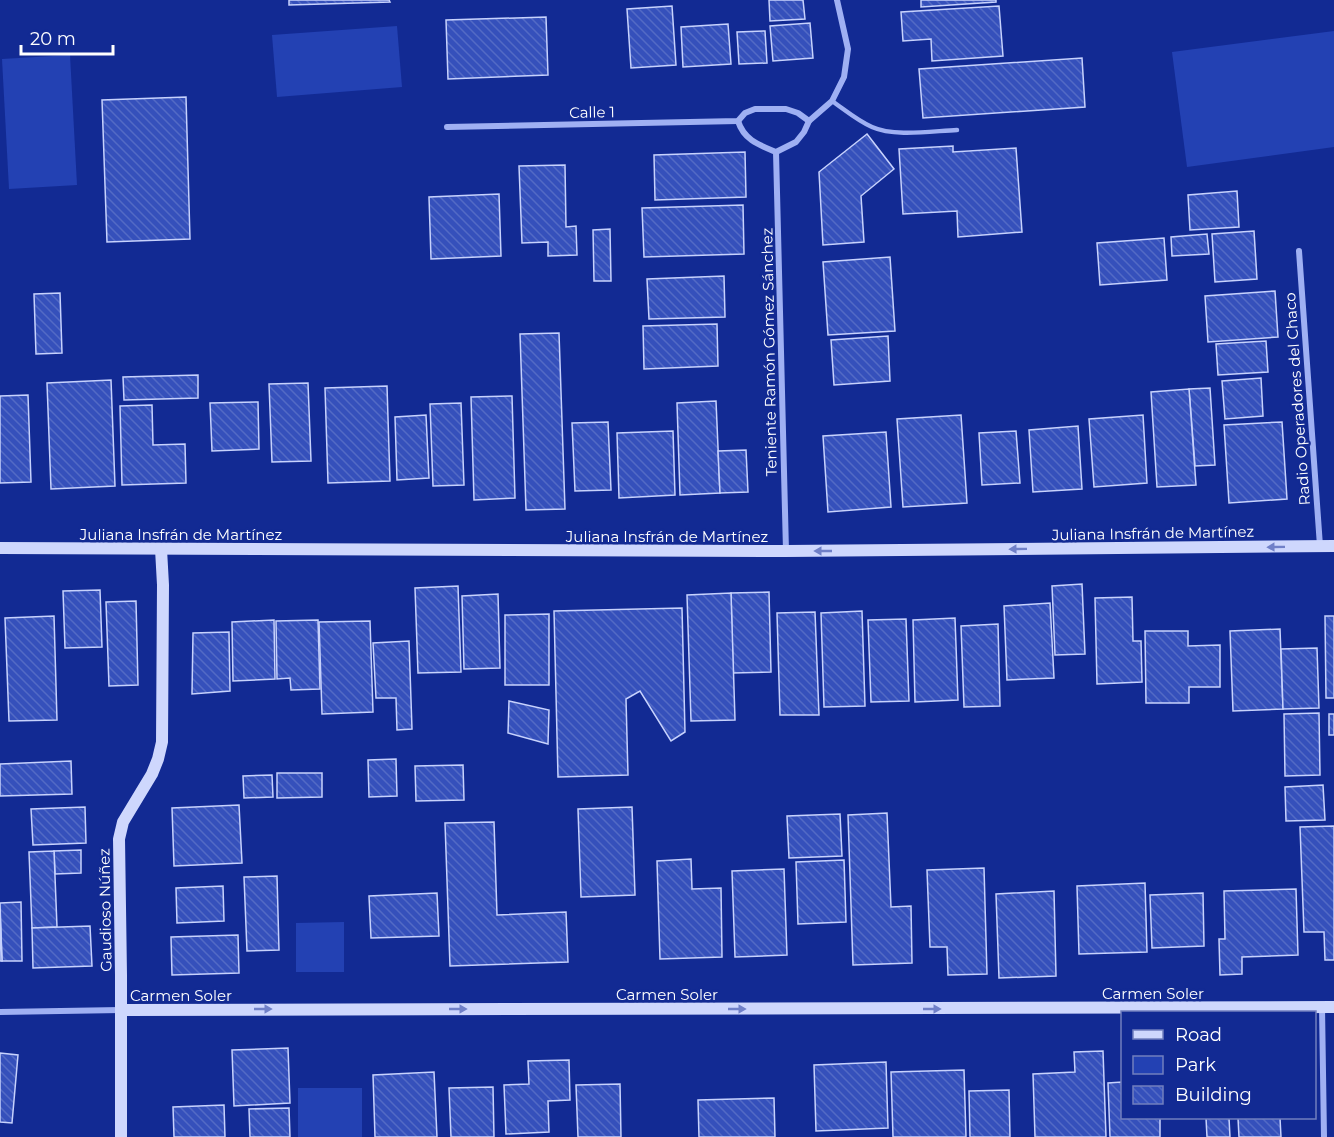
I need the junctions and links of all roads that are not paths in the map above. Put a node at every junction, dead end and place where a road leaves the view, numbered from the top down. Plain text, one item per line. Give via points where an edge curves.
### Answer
1 (837, 0) edge
2 (832, 101) junction
3 (738, 121) junction
4 (809, 121) junction
5 (447, 127) dead end
6 (957, 130) dead end
7 (776, 152) junction
8 (1299, 251) dead end
9 (1320, 546) junction
10 (1334, 546) edge
11 (0, 549) edge
12 (161, 549) junction
13 (786, 551) junction
14 (1328, 1007) edge
15 (121, 1010) junction
16 (0, 1012) edge
17 (121, 1137) edge
18 (1324, 1137) edge

1 - 2 street via 848,50 844,77
2 - 4 street
2 - 6 lane via 882,131
3 - 4 street, Calle 1 via 755,109 786,109
3 - 5 street, Calle 1
3 - 7 street via 751,141
4 - 7 street via 796,142
7 - 13 street, Teniente Ramón Gómez Sánchez
8 - 9 street, Radio Operadores del Chaco
9 - 10 street, Juliana Insfrán de Martínez
9 -> 13 street, Juliana Insfrán de Martínez
11 - 12 street, Juliana Insfrán de Martínez
12 - 13 street, Juliana Insfrán de Martínez
12 - 15 street, Gaudioso Núñez via 162,742 152,774 123,822 119,838
15 -> 14 street, Carmen Soler
14 - 18 street
15 - 16 street, Carmen Soler
15 - 17 street, Gaudioso Núñez

